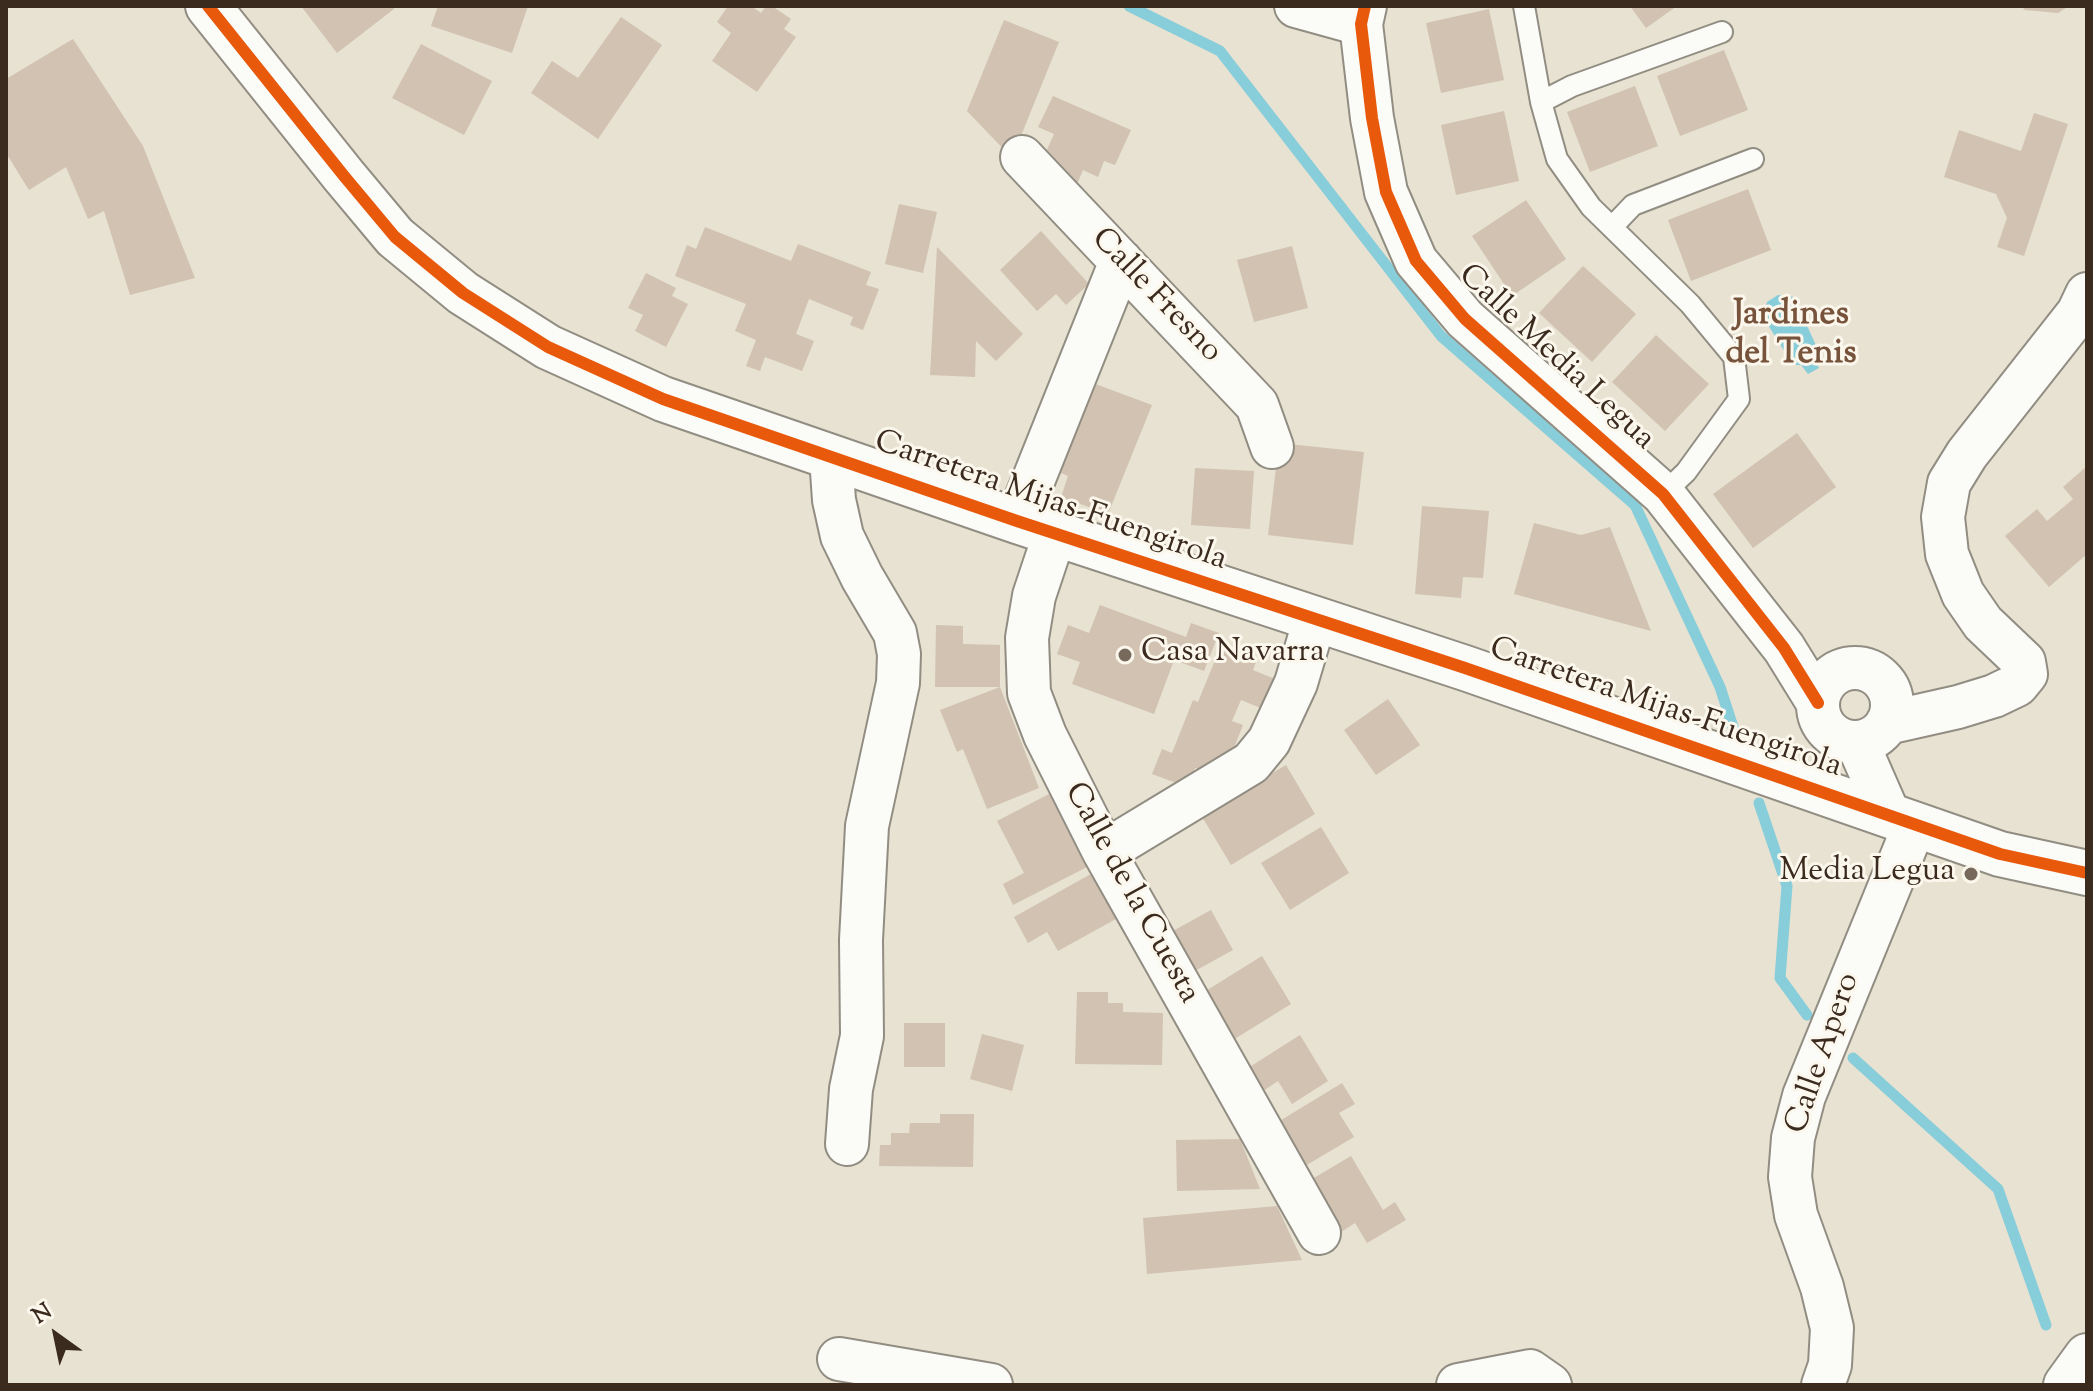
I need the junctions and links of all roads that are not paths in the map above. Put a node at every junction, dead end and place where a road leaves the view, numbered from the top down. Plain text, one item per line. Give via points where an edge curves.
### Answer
1 (208, 6) edge
2 (1296, 6) edge
3 (1524, 6) edge
4 (1363, 15) edge
5 (1722, 32) dead end
6 (1541, 102) junction
7 (1022, 157) dead end
8 (1753, 159) dead end
9 (1612, 227) junction
10 (1121, 261) junction
11 (2087, 294) edge
12 (1272, 447) dead end
13 (831, 457) junction
14 (1663, 494) junction
15 (1036, 527) junction
16 (1315, 619) junction
17 (1784, 648) junction
18 (1864, 673) junction
19 (1818, 703) junction
20 (1958, 707) junction
21 (1872, 732) junction
22 (1902, 819) junction
23 (1104, 852) junction
24 (2000, 854) junction
25 (2087, 873) edge
26 (2087, 906) edge
27 (847, 1144) dead end
28 (1319, 1233) dead end
29 (2087, 1356) edge
30 (839, 1359) dead end
31 (991, 1385) edge
32 (1458, 1385) edge
33 (1550, 1385) edge
34 (1823, 1385) edge
35 (2066, 1385) edge

1 - 13 main road, Carretera Mijas-Fuengirola via 395,237 463,293 548,347 648,392
2 - 4 street
3 - 6 lane
4 - 14 street, Calle Media Legua via 1372,118 1386,192 1416,261 1465,319
5 - 6 lane
6 - 9 lane via 1557,159
7 - 10 street, Calle Fresno
8 - 9 lane via 1633,205
9 - 14 lane via 1690,304 1734,357 1739,399 1686,472
10 - 12 street, Calle Fresno via 1257,405
10 - 15 street, Calle de la Cuesta
11 - 20 street via 1949,483 1943,517 1947,554 1963,594 1983,623 2024,662 2026,674 2017,685
13 - 15 main road, Carretera Mijas-Fuengirola
13 - 27 street via 842,536 895,633 899,654 898,683 867,826 862,1036
14 - 17 street, Calle Media Legua
15 - 16 main road, Carretera Mijas-Fuengirola
15 - 23 street, Calle de la Cuesta via 1027,638 1029,693
16 - 22 main road, Carretera Mijas-Fuengirola
16 - 23 street via 1296,683 1269,741 1251,763
17 - 18 street, Calle Media Legua via 1806,660
17 - 19 street, Calle Media Legua
18 - 19 street via 1836,673 1826,681
18 - 20 street, Calle Media Legua
18 - 21 street via 1889,688 1892,700
19 - 21 street via 1833,735 1844,740
20 - 21 street
21 - 22 street
22 - 24 main road, Carretera Mijas-Fuengirola
22 - 34 street, Calle Apero via 1793,1138 1790,1177 1796,1215 1832,1328
23 - 28 street, Calle de la Cuesta
24 - 25 main road
24 - 26 main road
29 - 35 main road
30 - 31 street
32 - 33 street via 1530,1371

